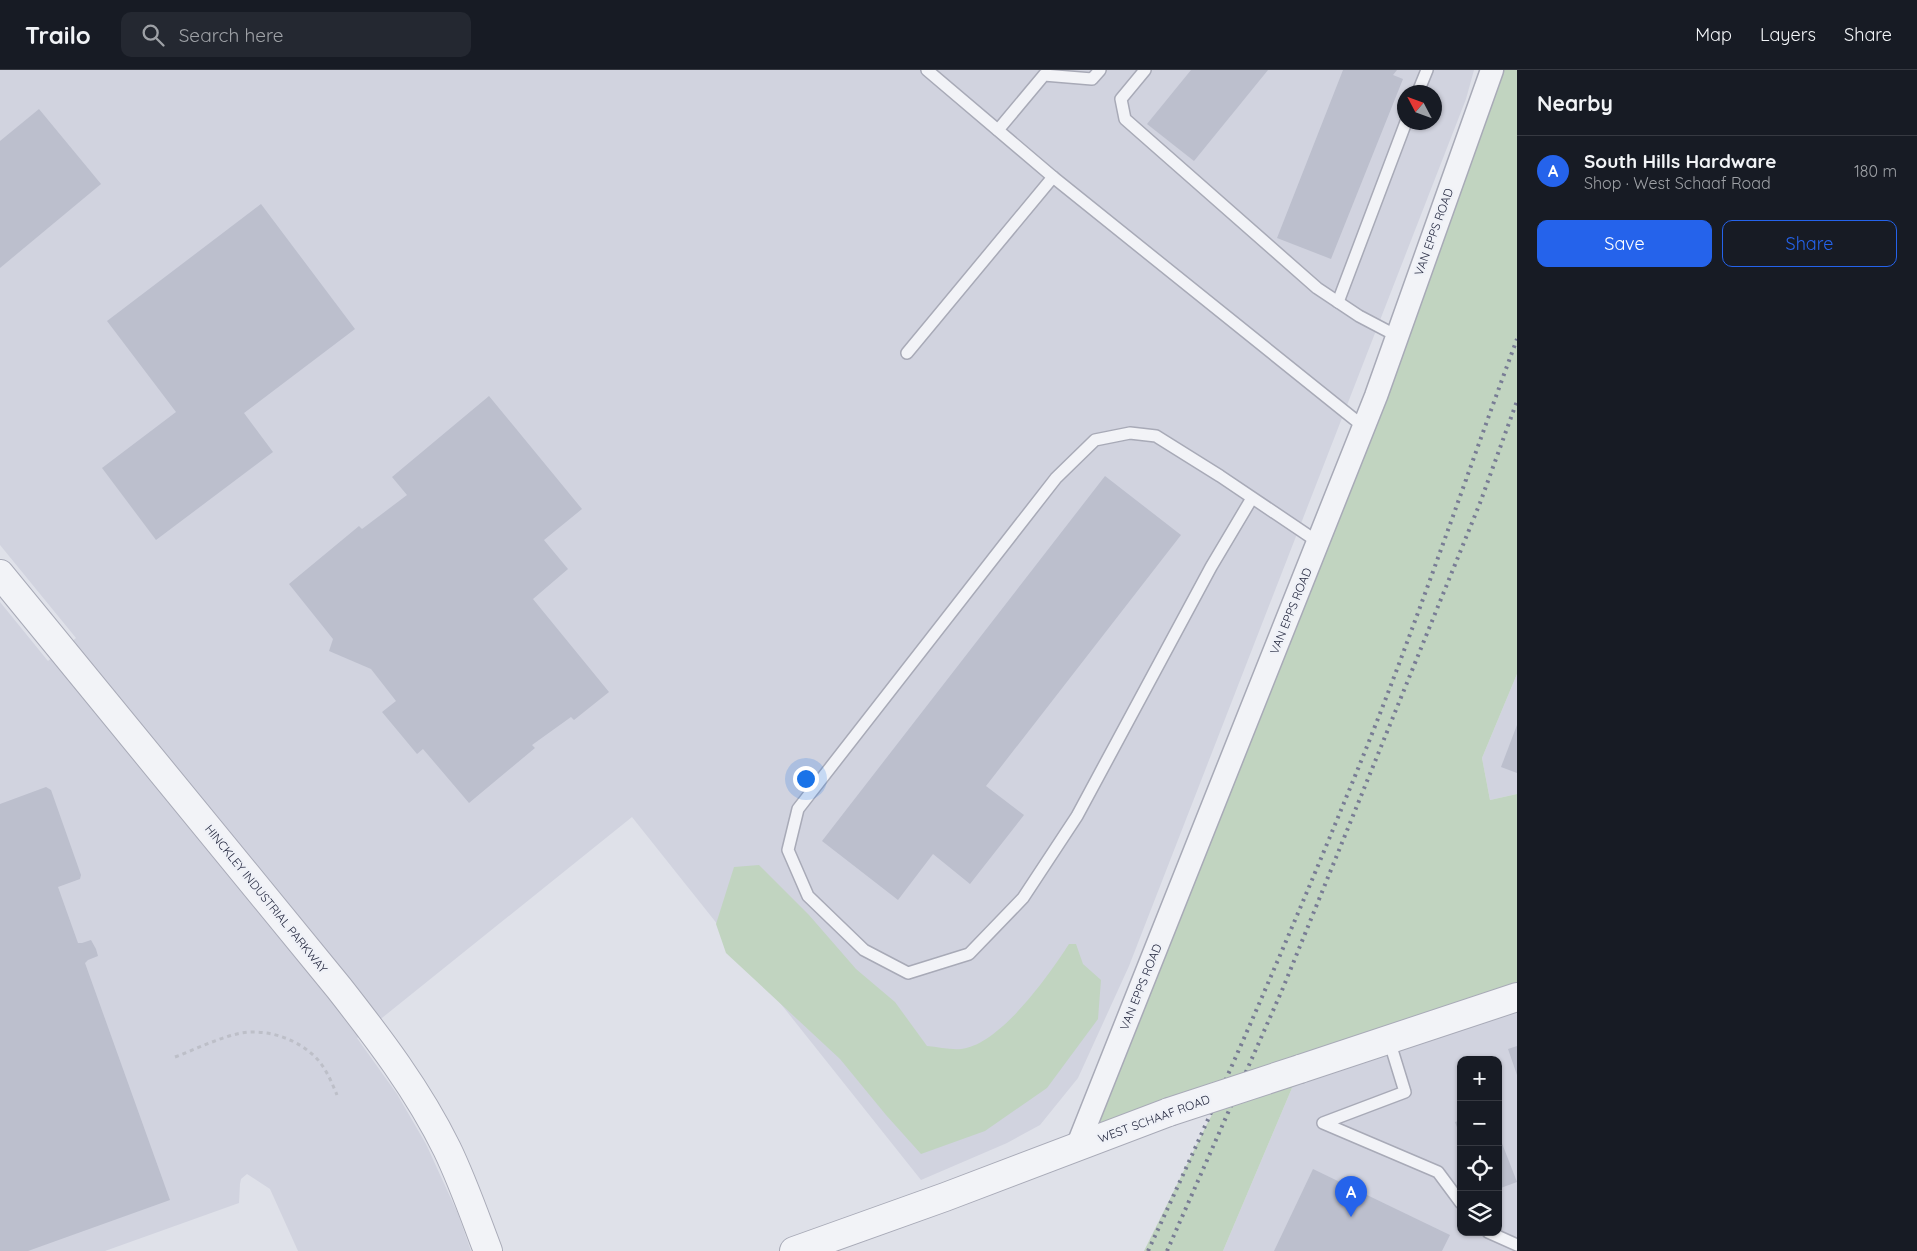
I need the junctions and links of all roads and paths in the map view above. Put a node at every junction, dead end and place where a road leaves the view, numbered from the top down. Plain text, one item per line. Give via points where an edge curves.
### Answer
1 (927, 70) edge
2 (1100, 70) edge
3 (1145, 70) edge
4 (1427, 70) edge
5 (1492, 70) edge
6 (1421, 85) edge
7 (998, 130) junction
8 (1403, 130) edge
9 (1053, 177) junction
10 (1338, 302) junction
11 (1397, 336) junction
12 (907, 353) dead end
13 (1364, 428) junction
14 (1252, 498) junction
15 (1318, 542) junction
16 (0, 574) edge
17 (1517, 997) edge
18 (1389, 1040) junction
19 (175, 1057) dead end
20 (337, 1095) dead end
21 (1077, 1146) junction
22 (1457, 1198) edge
23 (1497, 1236) edge
24 (1517, 1245) edge
25 (488, 1251) edge
26 (794, 1251) edge

1 - 7 lane
2 - 7 lane via 1092,79 1044,75
3 - 10 lane via 1120,99 1125,118 1317,288
4 - 6 lane
5 - 11 street, VAN EPPS ROAD
7 - 9 lane
8 - 10 lane
9 - 12 lane
9 - 13 lane
10 - 11 lane
11 - 13 street, VAN EPPS ROAD
13 - 15 street, VAN EPPS ROAD
14 - 14 lane via 1156,436 1130,433 1095,440 1056,478 798,809 788,850 808,896 864,950 908,973 969,954 1023,898 1077,816 1211,567
14 - 15 lane
15 - 21 street, VAN EPPS ROAD
16 - 25 street, HINCKLEY INDUSTRIAL PARKWAY via 388,1051 446,1148
17 - 18 street, WEST SCHAAF ROAD
18 - 21 street, WEST SCHAAF ROAD, bridge via 1169,1112
18 - 22 lane via 1405,1092 1323,1123 1438,1172
19 - 20 path via 238,1033 265,1032 293,1042 317,1059
21 - 26 street, WEST SCHAAF ROAD
23 - 24 lane

